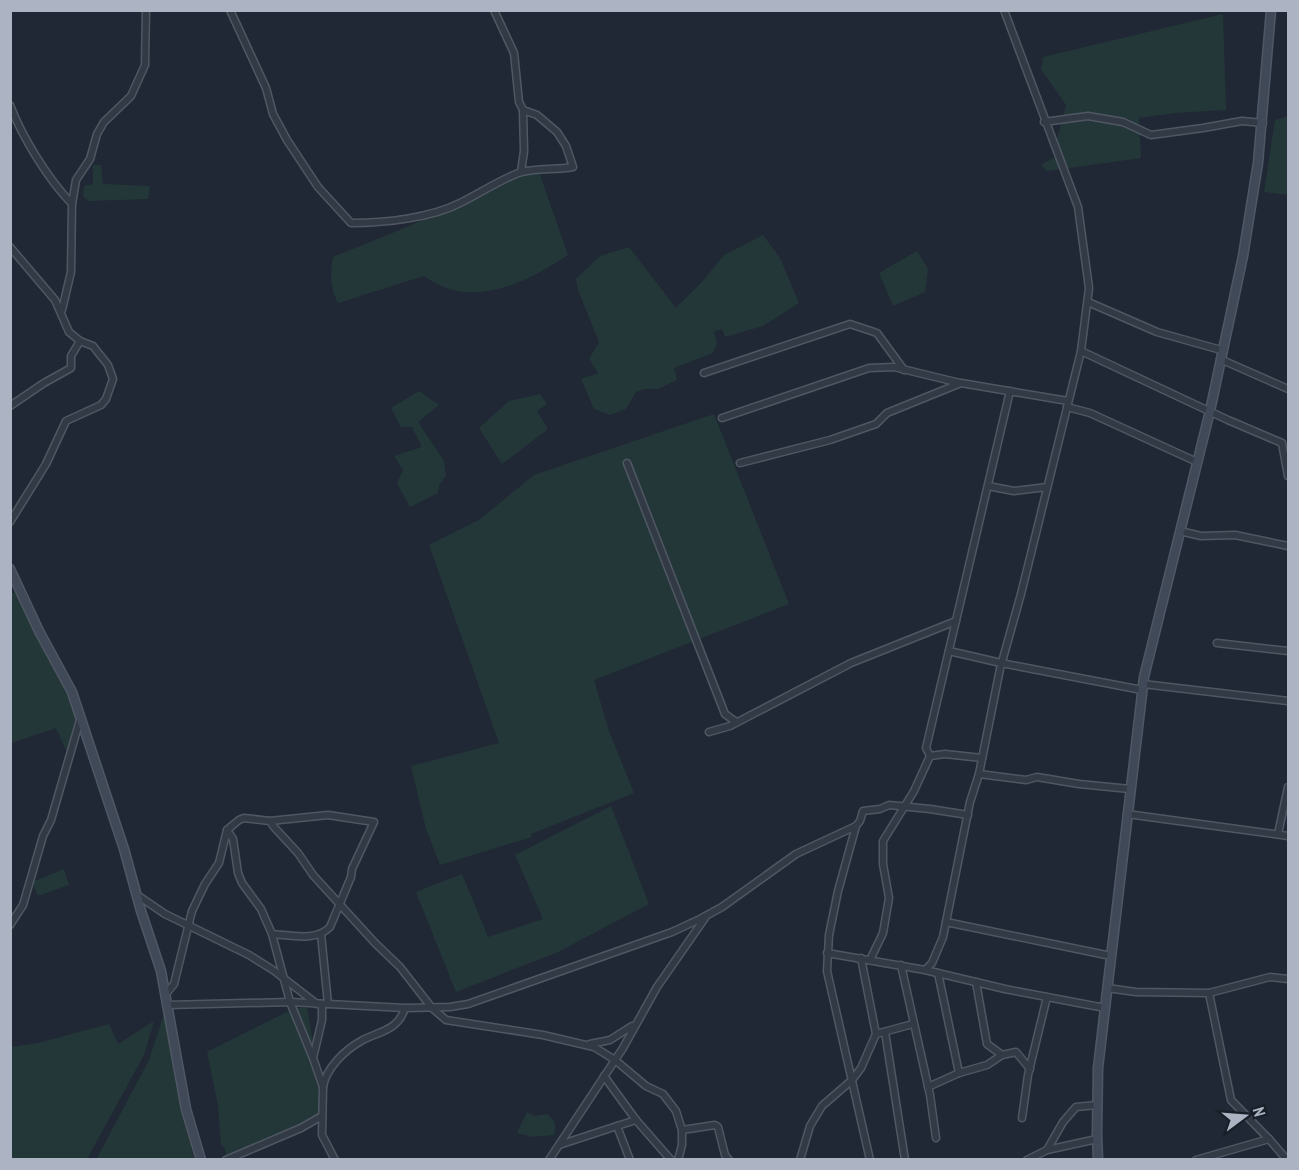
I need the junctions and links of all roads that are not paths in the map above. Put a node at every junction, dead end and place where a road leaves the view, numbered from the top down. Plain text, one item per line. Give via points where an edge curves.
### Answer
1 (146, 10) edge
2 (230, 10) edge
3 (494, 10) edge
4 (1271, 10) edge
5 (1005, 11) edge
6 (10, 105) edge
7 (523, 110) junction
8 (1044, 122) junction
9 (1263, 123) junction
10 (521, 172) junction
11 (72, 204) junction
12 (10, 247) edge
13 (1088, 302) junction
14 (61, 311) junction
15 (80, 341) junction
16 (1081, 351) junction
17 (1221, 355) junction
18 (904, 370) junction
19 (704, 374) dead end
20 (961, 383) junction
21 (1288, 389) edge
22 (1010, 391) junction
23 (1067, 404) junction
24 (10, 406) edge
25 (1210, 411) junction
26 (722, 418) dead end
27 (1197, 462) junction
28 (627, 463) dead end
29 (740, 464) dead end
30 (1288, 476) edge
31 (988, 486) junction
32 (1047, 487) junction
33 (10, 522) edge
34 (1180, 531) junction
35 (1288, 546) edge
36 (10, 569) edge
37 (956, 621) junction
38 (1216, 642) dead end
39 (949, 651) junction
40 (1288, 651) edge
41 (1001, 663) junction
42 (1142, 687) junction
43 (1288, 701) edge
44 (81, 717) junction
45 (736, 723) junction
46 (709, 732) dead end
47 (930, 756) junction
48 (982, 758) junction
49 (979, 774) junction
50 (1288, 787) edge
51 (1130, 789) junction
52 (904, 806) junction
53 (1127, 814) junction
54 (968, 815) junction
55 (270, 821) junction
56 (856, 826) junction
57 (227, 830) junction
58 (1278, 834) junction
59 (1288, 836) edge
60 (136, 894) junction
61 (340, 903) junction
62 (707, 916) junction
63 (946, 922) junction
64 (10, 926) edge
65 (188, 926) junction
66 (272, 934) junction
67 (321, 934) junction
68 (826, 953) junction
69 (1111, 956) junction
70 (861, 958) junction
71 (870, 960) junction
72 (901, 965) junction
73 (925, 970) junction
74 (938, 973) junction
75 (283, 977) junction
76 (1288, 979) edge
77 (976, 982) junction
78 (1107, 988) junction
79 (1209, 993) junction
80 (165, 995) junction
81 (1047, 997) junction
82 (290, 1002) junction
83 (323, 1004) junction
84 (167, 1005) junction
85 (405, 1008) junction
86 (432, 1008) junction
87 (1105, 1008) junction
88 (913, 1024) junction
89 (634, 1026) junction
90 (885, 1032) junction
91 (876, 1034) junction
92 (586, 1044) junction
93 (1002, 1055) junction
94 (313, 1058) junction
95 (615, 1060) junction
96 (1030, 1069) junction
97 (959, 1073) junction
98 (604, 1076) junction
99 (852, 1080) junction
100 (322, 1087) junction
101 (928, 1087) junction
102 (1097, 1105) junction
103 (322, 1116) junction
104 (1022, 1118) dead end
105 (636, 1120) junction
106 (617, 1126) junction
107 (682, 1130) junction
108 (936, 1138) dead end
109 (1269, 1139) junction
110 (1097, 1140) junction
111 (559, 1145) junction
112 (1288, 1149) edge
113 (1047, 1150) junction
114 (1280, 1151) junction
115 (201, 1160) edge
116 (226, 1160) edge
117 (335, 1160) edge
118 (549, 1160) edge
119 (630, 1160) edge
120 (671, 1160) edge
121 (678, 1160) edge
122 (729, 1160) edge
123 (800, 1160) edge
124 (870, 1160) edge
125 (905, 1160) edge
126 (1027, 1160) edge
127 (1098, 1160) edge
128 (1196, 1160) edge
129 (1287, 1160) edge

1 - 11 street via 145,66 131,96 97,134 90,159 76,180
2 - 10 street via 287,140 318,187 351,223 387,222 457,205
3 - 7 street via 514,53 517,97
4 - 9 street
5 - 8 street
6 - 11 street via 52,181
7 - 10 street
7 - 10 street via 537,115 557,132 573,167
8 - 9 street via 1088,116 1123,122 1151,135 1242,121
8 - 13 street via 1078,207
9 - 17 street via 1243,256
11 - 14 street via 71,272
12 - 14 street
13 - 16 street
13 - 17 street
14 - 15 street via 69,332
15 - 24 street via 71,356 71,368
15 - 33 street via 91,344 108,365 113,379 109,390 101,405 66,421
16 - 23 street
16 - 25 street
17 - 21 street
17 - 25 street
18 - 19 street via 877,333 850,324
18 - 20 street
18 - 26 street via 869,368
20 - 22 street
20 - 29 street via 887,413 876,424
22 - 23 street
22 - 31 street
23 - 27 street
23 - 32 street
25 - 27 street
25 - 30 street via 1282,443
27 - 34 street
28 - 45 street via 725,714
31 - 32 street via 1014,491
31 - 37 street
32 - 41 street
34 - 35 street via 1202,536 1235,535
34 - 42 street
36 - 44 street
37 - 39 street
37 - 45 street via 851,663
38 - 40 street
39 - 41 street
39 - 47 street via 926,748
41 - 42 street
41 - 48 street
42 - 43 street
42 - 51 street
44 - 60 street
44 - 64 street via 23,905
45 - 46 street
47 - 48 street
47 - 52 street
48 - 49 street
49 - 51 street
49 - 54 street
50 - 58 street
51 - 53 street
52 - 54 street
52 - 56 street via 863,811
52 - 71 street via 883,841 889,898 883,933
53 - 58 street
53 - 69 street
54 - 63 street
55 - 57 street via 244,818
55 - 61 street
55 - 61 street via 328,815 374,822
56 - 62 street via 796,854
56 - 68 street
57 - 65 street via 219,863 199,895
57 - 66 street via 233,839 242,883 261,909
58 - 59 street
60 - 65 street
60 - 80 street
61 - 67 street via 330,927
61 - 86 street
62 - 86 street via 468,1004
62 - 89 street
63 - 69 street
63 - 73 street via 936,956
65 - 75 street via 249,955
65 - 80 street via 174,984
66 - 67 street
66 - 75 street
67 - 83 street
68 - 70 street
68 - 99 street via 826,971
69 - 78 street
70 - 71 street
70 - 91 street
71 - 72 street
72 - 73 street
72 - 88 street
73 - 74 street
74 - 77 street
74 - 97 street
75 - 82 street
75 - 83 street
76 - 79 street via 1270,977
77 - 81 street
77 - 93 street via 987,1044
78 - 79 street
78 - 87 street
79 - 109 street via 1231,1100
80 - 84 street
81 - 87 street
81 - 96 street
82 - 83 street
82 - 84 street
82 - 94 street
83 - 85 street
83 - 94 street
84 - 115 street via 186,1109
85 - 86 street
85 - 100 street via 389,1030 360,1041 332,1067
86 - 92 street via 450,1022
87 - 102 street
88 - 90 street
88 - 101 street
89 - 92 street via 610,1040
89 - 95 street
90 - 91 street
90 - 125 street
91 - 99 street
92 - 95 street
93 - 96 street via 1016,1052
93 - 97 street via 987,1065
94 - 100 street
95 - 98 street
95 - 107 street via 663,1094 676,1111
96 - 104 street
97 - 101 street
98 - 105 street
98 - 111 street
99 - 123 street via 822,1106 810,1126
99 - 124 street
100 - 103 street
101 - 108 street
102 - 110 street
102 - 113 street via 1076,1107
103 - 116 street
103 - 117 street via 322,1135
105 - 106 street
105 - 120 street
106 - 111 street
106 - 119 street
107 - 121 street
107 - 122 street via 718,1126
109 - 114 street
109 - 128 street
110 - 113 street
110 - 127 street
111 - 118 street
112 - 114 street
113 - 126 street
114 - 129 street

